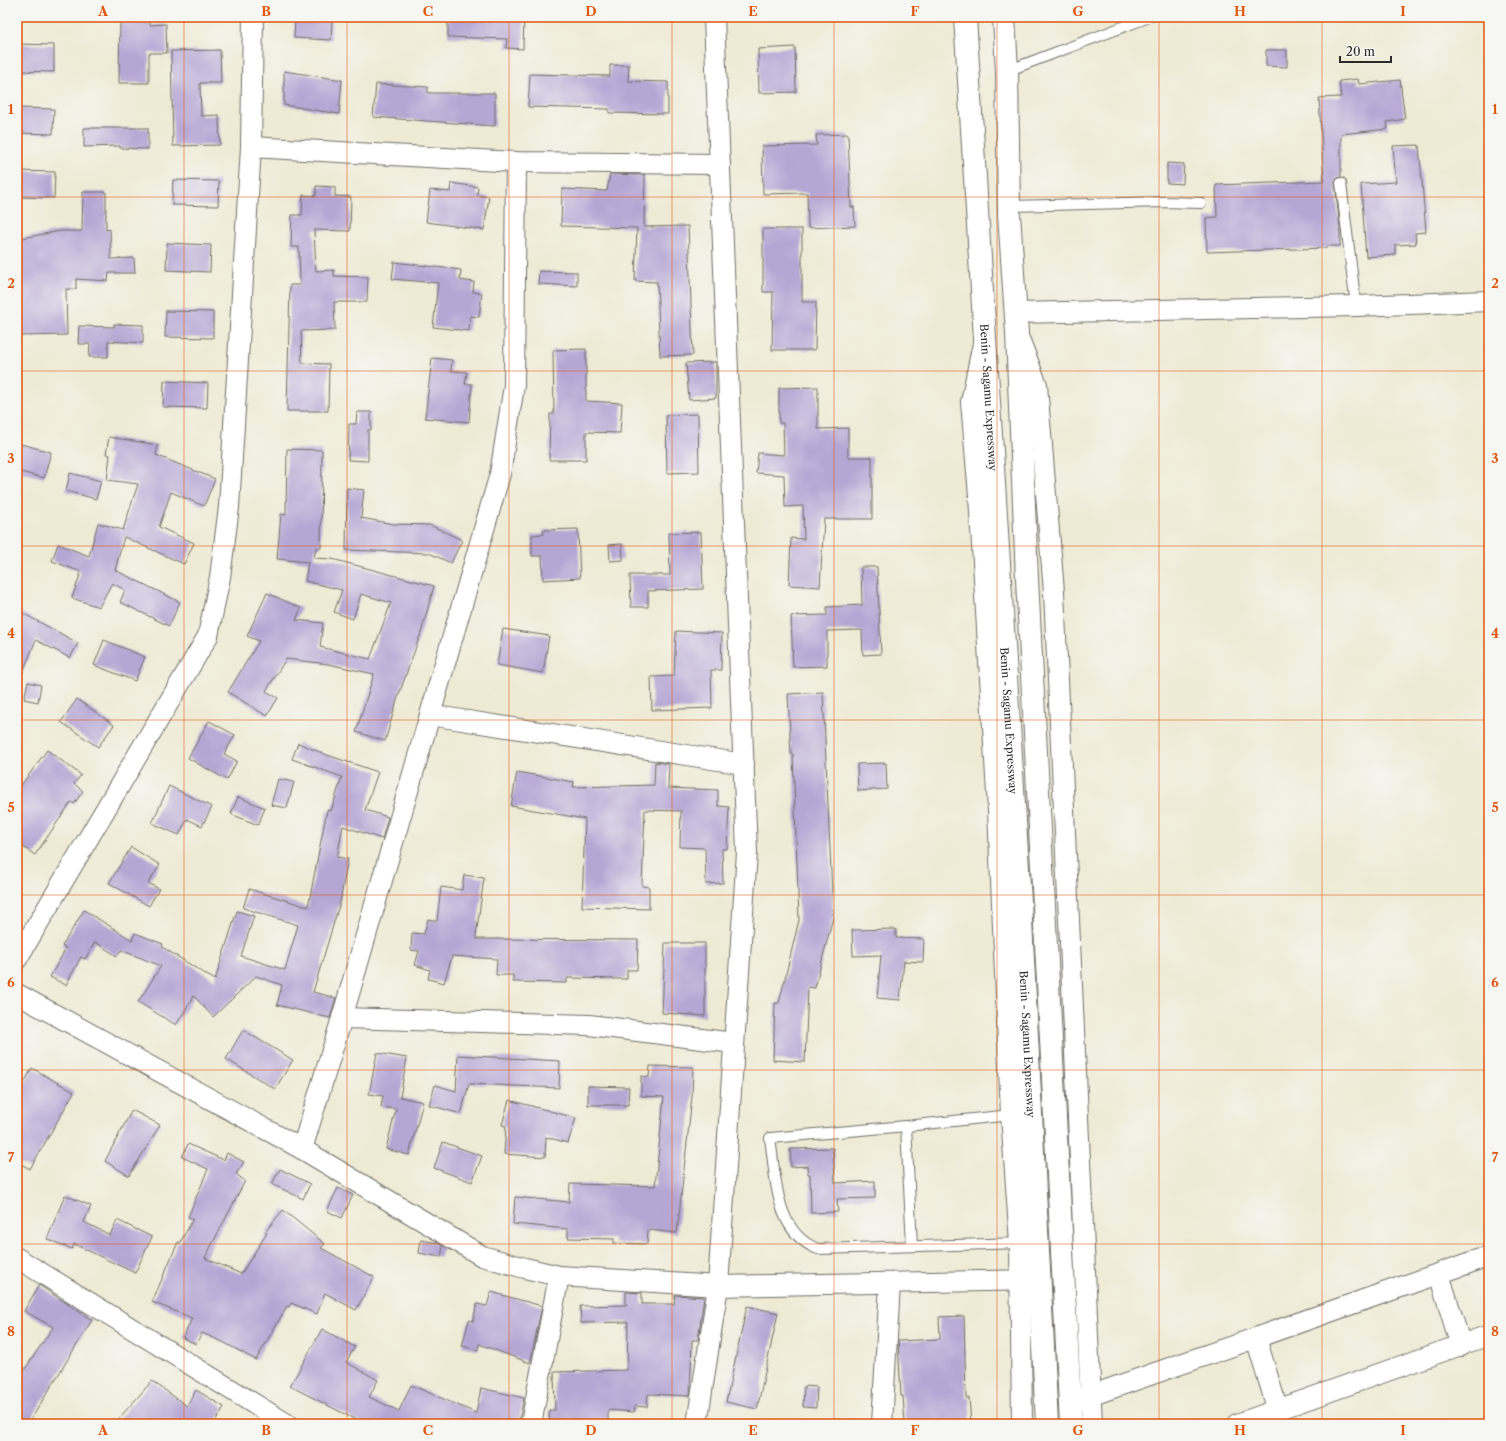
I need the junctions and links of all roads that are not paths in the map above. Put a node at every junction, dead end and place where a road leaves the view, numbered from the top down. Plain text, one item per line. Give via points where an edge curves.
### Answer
1 (253, 17) edge
2 (714, 17) edge
3 (965, 17) edge
4 (1004, 17) edge
5 (1149, 17) edge
6 (1008, 71) junction
7 (251, 147) junction
8 (516, 162) junction
9 (720, 164) junction
10 (1341, 183) dead end
11 (1201, 203) dead end
12 (1009, 206) junction
13 (1489, 301) edge
14 (1356, 306) junction
15 (1016, 323) junction
16 (985, 332) junction
17 (430, 715) junction
18 (744, 764) junction
19 (17, 959) edge
20 (17, 994) edge
21 (342, 1018) junction
22 (734, 1043) junction
23 (1012, 1115) junction
24 (906, 1126) junction
25 (302, 1149) junction
26 (1029, 1243) junction
27 (912, 1246) junction
28 (1489, 1256) edge
29 (17, 1258) edge
30 (1439, 1274) junction
31 (559, 1276) junction
32 (1030, 1280) junction
33 (890, 1284) junction
34 (718, 1286) junction
35 (1489, 1336) edge
36 (1256, 1338) junction
37 (1461, 1346) junction
38 (1092, 1395) junction
39 (1070, 1402) junction
40 (1278, 1411) junction
41 (287, 1424) edge
42 (532, 1424) edge
43 (697, 1424) edge
44 (882, 1424) edge
45 (1022, 1424) edge
46 (1047, 1424) edge
47 (1071, 1424) edge
48 (1092, 1424) edge
49 (1238, 1424) edge

1 - 7 street
2 - 9 street
3 - 16 highway, Benin - Sagamu Expressway
4 - 6 highway
5 - 6 lane
6 - 12 highway
7 - 8 street
7 - 19 street via 229,507 220,577 208,636
8 - 9 street
8 - 17 street via 513,393 500,474
9 - 18 street
10 - 14 lane
11 - 12 lane
12 - 15 highway
13 - 14 street
14 - 15 street
15 - 38 street via 1037,385 1054,592
15 - 39 highway
16 - 23 street via 971,402 998,810
16 - 26 highway, Benin - Sagamu Expressway via 1020,901
17 - 18 street
17 - 21 street
18 - 22 street via 747,852
20 - 25 street
21 - 22 street via 590,1025
21 - 25 street
22 - 34 street
23 - 24 lane
23 - 26 street
24 - 27 lane
24 - 27 lane via 770,1138 780,1206 793,1233 806,1245 818,1249
25 - 31 street via 482,1256
26 - 27 lane
26 - 32 highway, Benin - Sagamu Expressway
28 - 30 street
29 - 41 street
30 - 36 street
30 - 37 street
31 - 34 street
31 - 42 street
32 - 33 street
32 - 45 street
32 - 46 highway, Benin - Sagamu Expressway
33 - 34 street
33 - 44 street
34 - 43 street
35 - 37 street
36 - 38 street
36 - 40 street
37 - 40 street
38 - 39 street
38 - 48 street
39 - 47 highway
40 - 49 street

